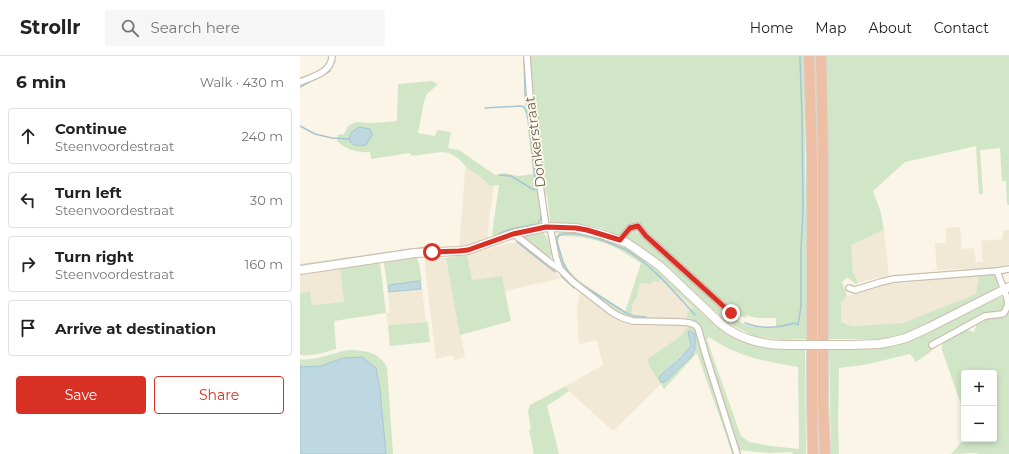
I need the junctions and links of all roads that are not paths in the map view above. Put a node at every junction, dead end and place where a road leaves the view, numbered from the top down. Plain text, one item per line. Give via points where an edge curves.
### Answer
1 (332, 56) edge
2 (526, 56) edge
3 (809, 56) edge
4 (821, 56) edge
5 (300, 82) edge
6 (548, 227) junction
7 (513, 234) junction
8 (620, 240) junction
9 (560, 269) junction
10 (1009, 269) edge
11 (300, 270) edge
12 (997, 271) junction
13 (849, 288) dead end
14 (1006, 289) edge
15 (731, 313) dead end
16 (932, 345) dead end
17 (737, 454) edge
18 (813, 454) edge
19 (824, 454) edge

1 - 5 street via 328,69
2 - 6 street, Donkerstraat via 530,99 535,120 540,185
3 - 18 highway
4 - 19 highway
6 - 7 street
6 - 8 street via 576,228
6 - 9 street, Donkerstraat
7 - 9 street
7 - 11 street via 468,250 415,253
8 - 14 street, bridge via 660,266 721,324 738,335 775,345 850,345 897,341
8 - 15 street via 630,228 638,226
9 - 17 street via 573,282 623,318 633,321 690,323 698,328
10 - 12 street
12 - 13 street via 894,280 855,290
12 - 14 street
14 - 16 street via 1008,305 1004,313 985,316

